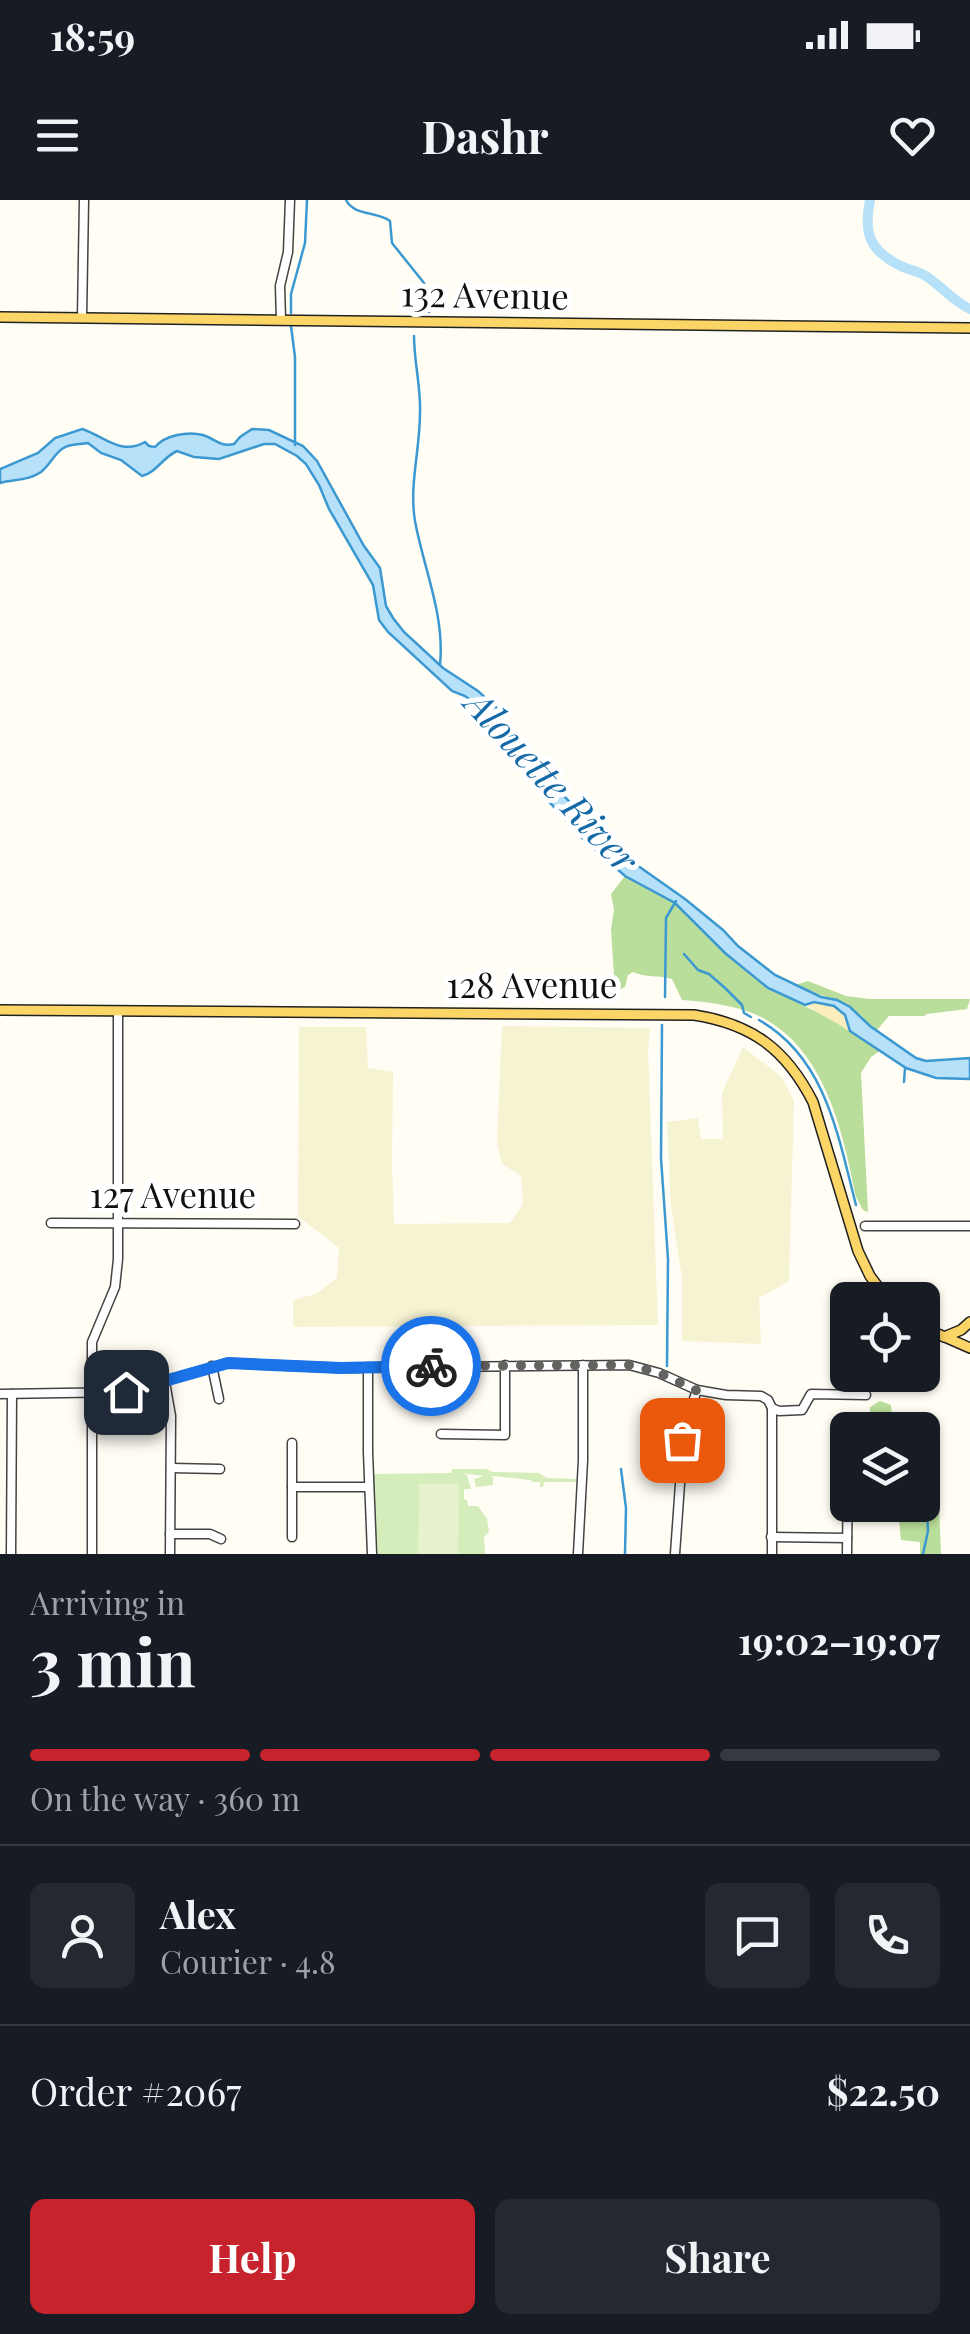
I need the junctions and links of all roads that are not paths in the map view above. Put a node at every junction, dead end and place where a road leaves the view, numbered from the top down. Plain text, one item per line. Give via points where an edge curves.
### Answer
1 (84, 200) edge
2 (290, 200) edge
3 (0, 317) edge
4 (82, 318) junction
5 (280, 320) junction
6 (970, 328) edge
7 (0, 1010) edge
8 (118, 1012) junction
9 (51, 1223) dead end
10 (117, 1224) junction
11 (295, 1224) dead end
12 (864, 1226) dead end
13 (970, 1226) edge
14 (874, 1282) edge
15 (970, 1322) edge
16 (940, 1335) edge
17 (944, 1337) junction
18 (970, 1348) edge
19 (505, 1365) junction
20 (584, 1365) junction
21 (212, 1366) junction
22 (368, 1367) junction
23 (165, 1382) junction
24 (696, 1390) junction
25 (92, 1393) junction
26 (0, 1394) edge
27 (12, 1394) junction
28 (866, 1395) dead end
29 (219, 1399) dead end
30 (772, 1408) junction
31 (441, 1434) dead end
32 (292, 1443) dead end
33 (170, 1468) junction
34 (220, 1469) dead end
35 (292, 1487) junction
36 (369, 1487) junction
37 (847, 1522) edge
38 (170, 1534) junction
39 (292, 1537) dead end
40 (772, 1538) junction
41 (847, 1538) junction
42 (221, 1539) dead end
43 (12, 1554) edge
44 (92, 1554) edge
45 (170, 1554) edge
46 (372, 1554) edge
47 (578, 1554) edge
48 (675, 1554) edge
49 (772, 1554) edge
50 (847, 1554) edge

1 - 4 street
2 - 5 street
3 - 4 main road, 132 Avenue
4 - 5 main road, 132 Avenue
5 - 6 main road, 132 Avenue
7 - 8 main road, 128 Avenue
8 - 10 street
8 - 14 main road, 128 Avenue via 684,1014 729,1022 776,1050 806,1087 858,1251
9 - 10 street, 127 Avenue
10 - 11 street, 127 Avenue
10 - 25 street via 115,1287 92,1342
12 - 13 street
15 - 17 main road
16 - 17 main road
17 - 18 main road
19 - 20 street
19 - 22 street
19 - 31 street via 505,1435
20 - 24 street via 629,1365
20 - 47 street
21 - 22 street
21 - 23 street
21 - 29 street
22 - 36 street
23 - 25 street
23 - 33 street
24 - 30 street via 761,1396
24 - 48 street via 684,1428
25 - 27 street
25 - 44 street
26 - 27 street
27 - 43 street
28 - 30 street via 814,1394 799,1411
30 - 40 street
32 - 35 street
33 - 34 street
33 - 38 street
35 - 36 street
35 - 39 street
36 - 46 street
37 - 41 street
38 - 42 street
38 - 45 street
40 - 41 street
40 - 49 street
41 - 50 street

